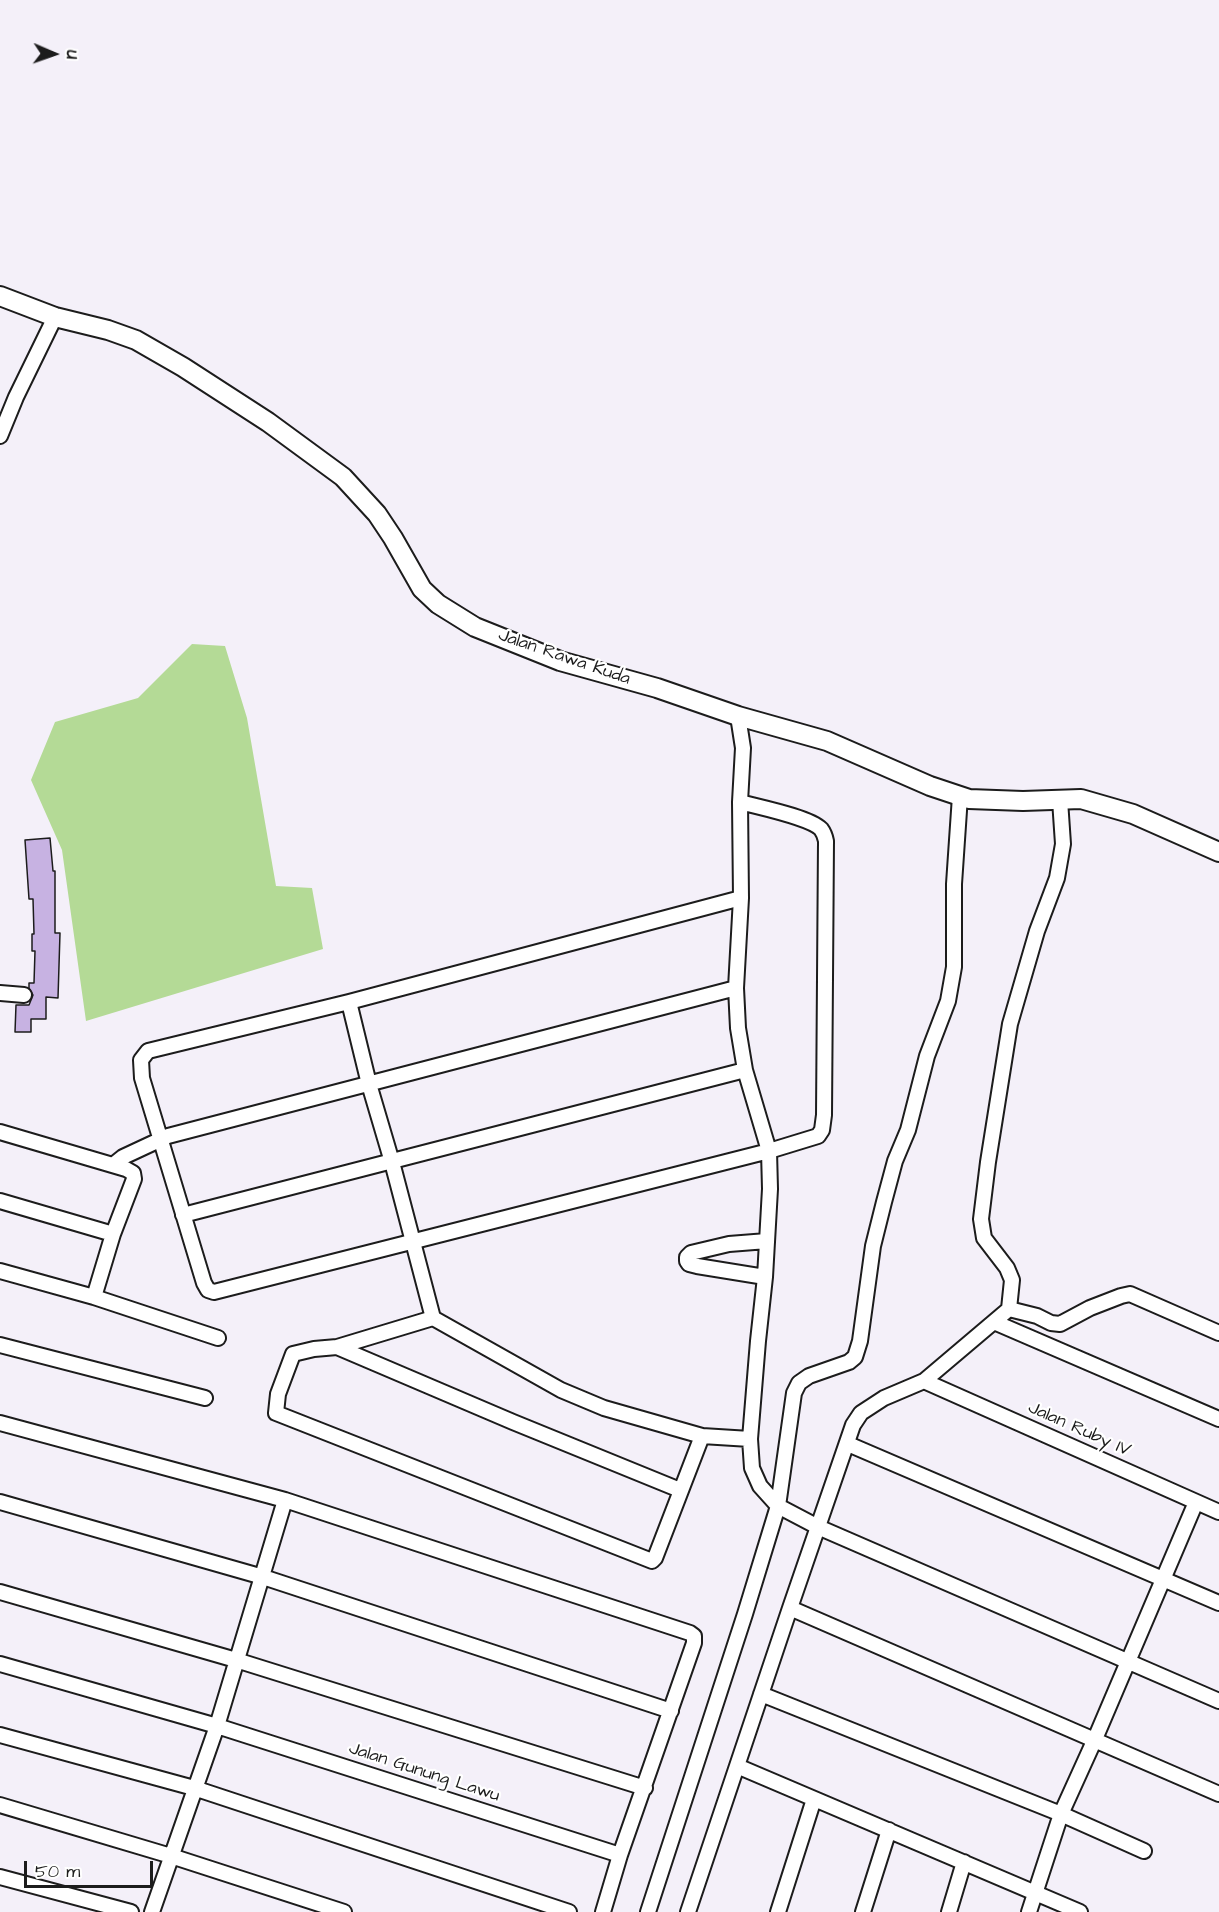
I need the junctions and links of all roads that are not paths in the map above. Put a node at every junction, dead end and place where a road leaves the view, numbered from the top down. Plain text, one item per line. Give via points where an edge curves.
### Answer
1 (0, 296) edge
2 (55, 317) junction
3 (0, 436) edge
4 (738, 716) junction
5 (960, 796) junction
6 (1060, 800) junction
7 (740, 802) junction
8 (1219, 852) edge
9 (741, 898) junction
10 (736, 988) junction
11 (0, 993) edge
12 (24, 995) dead end
13 (349, 1002) junction
14 (745, 1070) junction
15 (369, 1084) junction
16 (0, 1132) edge
17 (159, 1139) junction
18 (769, 1151) junction
19 (392, 1162) junction
20 (113, 1165) junction
21 (0, 1201) edge
22 (183, 1215) junction
23 (113, 1234) junction
24 (412, 1241) junction
25 (767, 1241) junction
26 (0, 1271) edge
27 (765, 1277) junction
28 (94, 1297) junction
29 (1009, 1309) junction
30 (433, 1318) junction
31 (993, 1322) junction
32 (1219, 1333) edge
33 (218, 1338) dead end
34 (0, 1345) edge
35 (337, 1347) junction
36 (924, 1381) junction
37 (205, 1398) dead end
38 (1219, 1419) edge
39 (0, 1423) edge
40 (702, 1436) junction
41 (750, 1439) junction
42 (848, 1444) junction
43 (680, 1490) junction
44 (285, 1500) junction
45 (0, 1502) edge
46 (1196, 1502) junction
47 (778, 1506) junction
48 (1219, 1512) edge
49 (818, 1527) junction
50 (263, 1577) junction
51 (1162, 1578) junction
52 (0, 1592) edge
53 (1219, 1603) edge
54 (790, 1608) junction
55 (236, 1660) junction
56 (1127, 1662) junction
57 (0, 1664) edge
58 (761, 1694) junction
59 (1219, 1701) edge
60 (672, 1711) junction
61 (217, 1726) junction
62 (0, 1735) edge
63 (1095, 1739) junction
64 (737, 1766) junction
65 (194, 1788) junction
66 (645, 1788) junction
67 (1219, 1794) edge
68 (814, 1799) junction
69 (0, 1805) edge
70 (1061, 1814) junction
71 (889, 1830) junction
72 (1143, 1851) dead end
73 (621, 1855) junction
74 (171, 1856) junction
75 (964, 1862) junction
76 (0, 1877) edge
77 (1035, 1892) junction
78 (131, 1912) edge
79 (152, 1912) edge
80 (344, 1912) edge
81 (569, 1912) edge
82 (603, 1912) edge
83 (648, 1912) edge
84 (688, 1912) edge
85 (778, 1912) edge
86 (863, 1912) edge
87 (948, 1912) edge
88 (1029, 1912) edge
89 (1080, 1912) edge

1 - 2 street, Jalan Rawa Kuda
2 - 3 street
2 - 4 street, Jalan Rawa Kuda via 136,340 268,422 343,477 377,514 422,589 475,627 560,661
4 - 5 street, Jalan Rawa Kuda via 827,741
4 - 7 street via 742,748
5 - 6 street, Jalan Rawa Kuda via 992,801
5 - 47 street via 954,966 948,1001 927,1056 884,1202 855,1357 799,1383 794,1393
6 - 8 street, Jalan Rawa Kuda via 1081,800 1133,814
6 - 29 street via 1063,844 1057,878 1010,1024 981,1219 984,1238 1012,1280
7 - 9 street
7 - 18 street via 819,826 826,842 823,1125 818,1136
9 - 10 street
9 - 13 street
10 - 14 street
10 - 15 street
11 - 12 street
13 - 15 street
13 - 17 street via 148,1051 141,1060 142,1078
14 - 18 street
14 - 19 street
15 - 17 street
15 - 19 street
16 - 20 street
17 - 20 street
17 - 22 street
18 - 24 street
18 - 25 street
19 - 22 street
19 - 24 street
20 - 23 street via 133,1173 134,1179
21 - 23 street
22 - 24 street via 204,1283 214,1292
23 - 28 street
24 - 30 street
25 - 27 street
25 - 27 street via 729,1244 687,1257 689,1264
26 - 28 street
27 - 41 street
28 - 33 street
29 - 31 street
29 - 32 street via 1060,1324 1130,1294
30 - 35 street
30 - 40 street via 582,1400
31 - 36 street
31 - 38 street
34 - 37 street
35 - 43 street
35 - 43 street via 293,1353 278,1394 276,1413 652,1561
36 - 42 street via 861,1413
36 - 46 street, Jalan Ruby IV
39 - 44 street
40 - 41 street
40 - 43 street
41 - 47 street via 756,1478
42 - 49 street
42 - 51 street
44 - 50 street
44 - 60 street via 690,1633 694,1643
45 - 50 street
46 - 48 street, Jalan Ruby IV
46 - 51 street
47 - 49 street
47 - 83 street
49 - 54 street
49 - 56 street
50 - 55 street
50 - 60 street
51 - 53 street
51 - 56 street
52 - 55 street
54 - 58 street
54 - 63 street
55 - 61 street
55 - 66 street
56 - 59 street
56 - 63 street
57 - 61 street, Jalan Gunung Lawu
58 - 64 street
58 - 70 street
60 - 66 street
61 - 65 street
61 - 73 street, Jalan Gunung Lawu
62 - 65 street
63 - 67 street
63 - 70 street
64 - 68 street
64 - 84 street
65 - 74 street
65 - 81 street
66 - 73 street
68 - 71 street
68 - 85 street
69 - 74 street
70 - 72 street
70 - 77 street
71 - 75 street
71 - 86 street
73 - 82 street
74 - 79 street
74 - 80 street
75 - 77 street
75 - 87 street
76 - 78 street
77 - 88 street
77 - 89 street

